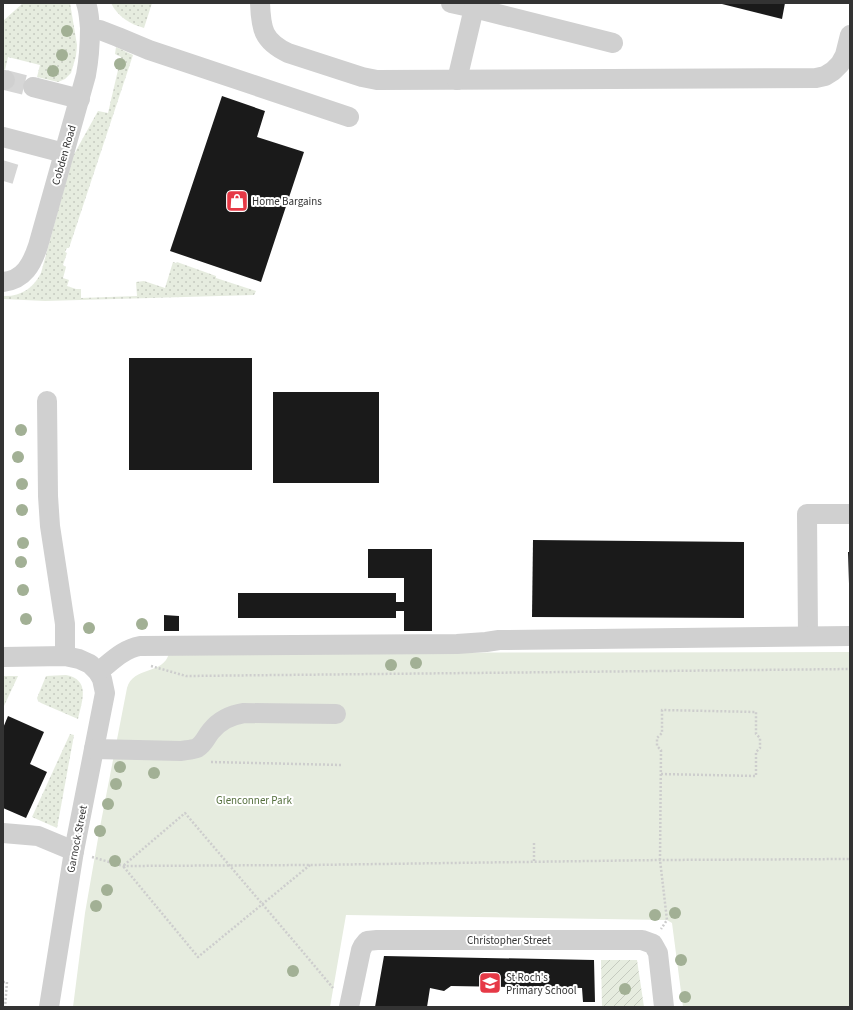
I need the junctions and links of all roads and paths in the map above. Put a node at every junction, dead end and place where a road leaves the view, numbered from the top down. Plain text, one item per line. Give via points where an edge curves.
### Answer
1 (260, 3) edge
2 (451, 3) edge
3 (88, 5) edge
4 (474, 8) junction
5 (90, 30) junction
6 (850, 35) edge
7 (613, 44) dead end
8 (457, 80) junction
9 (34, 87) tunnel mouth
10 (80, 99) junction
11 (349, 117) dead end
12 (9, 144) edge
13 (64, 153) junction
14 (3, 282) edge
15 (48, 401) dead end
16 (850, 514) edge
17 (808, 636) junction
18 (850, 636) edge
19 (3, 656) edge
20 (65, 656) junction
21 (148, 665) dead end
22 (850, 669) edge
23 (98, 672) junction
24 (336, 714) dead end
25 (94, 749) junction
26 (204, 762) dead end
27 (342, 765) dead end
28 (661, 774) junction
29 (3, 832) edge
30 (534, 843) dead end
31 (74, 851) junction
32 (850, 859) edge
33 (660, 860) junction
34 (534, 861) junction
35 (311, 864) junction
36 (228, 865) junction
37 (123, 866) junction
38 (262, 904) junction
39 (653, 944) junction
40 (3, 982) edge
41 (5, 1007) edge
42 (49, 1007) edge
43 (349, 1007) edge
44 (664, 1007) edge

1 - 8 street via 263,31 269,41 288,53 377,80
2 - 4 street
3 - 5 street, Cobden Road
4 - 7 street
4 - 8 street
5 - 10 street, Cobden Road via 89,59
5 - 11 street via 100,30 118,36 149,50
6 - 8 street via 845,56 840,64 825,76 816,78
9 - 10 street
10 - 13 street, Cobden Road
12 - 13 street
13 - 14 street, Cobden Road via 35,256 24,273
15 - 20 street via 50,526 65,624
16 - 17 street via 807,514
17 - 18 street
17 - 23 street via 505,640 457,644 140,646 122,653
19 - 20 street
20 - 23 street via 85,661
21 - 22 path via 186,676
23 - 25 street, Garnock Street via 104,693
24 - 25 street via 238,714 219,723 204,742 189,750
25 - 31 street, Garnock Street
26 - 27 path
28 - 28 path via 756,776 756,752 760,748 760,738 756,734 756,712 662,710 662,733 657,738 657,746 662,750
28 - 33 path
29 - 31 street via 38,836
30 - 34 path
31 - 37 path
31 - 42 street, Garnock Street
32 - 33 path
33 - 34 path
33 - 39 path via 667,920
34 - 35 path
35 - 36 path
35 - 38 path
36 - 37 path
36 - 37 path via 185,813
36 - 38 path
37 - 38 path via 198,958
38 - 43 path
39 - 43 street, Christopher Street via 642,940 367,941 361,950
39 - 44 street via 658,953
40 - 41 path via 7,982

